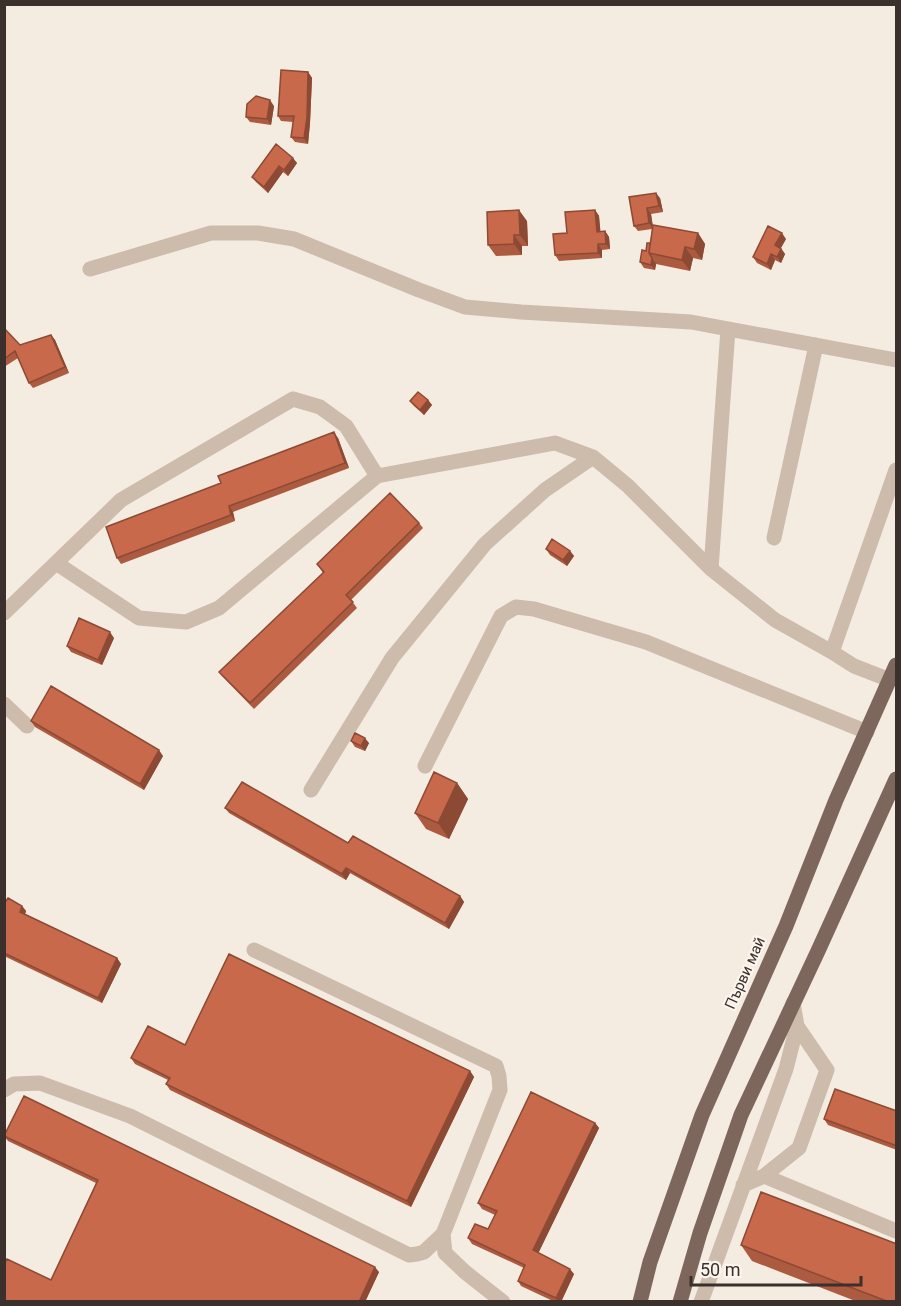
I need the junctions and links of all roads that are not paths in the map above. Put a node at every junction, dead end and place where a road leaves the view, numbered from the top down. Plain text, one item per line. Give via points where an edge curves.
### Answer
1 (90, 269) dead end
2 (728, 329) junction
3 (816, 345) junction
4 (897, 360) edge
5 (593, 457) junction
6 (897, 470) edge
7 (377, 476) junction
8 (774, 538) dead end
9 (56, 563) junction
10 (711, 569) junction
11 (4, 613) edge
12 (832, 652) junction
13 (897, 665) edge
14 (890, 680) junction
15 (4, 704) edge
16 (27, 726) dead end
17 (867, 732) junction
18 (425, 766) dead end
19 (897, 779) edge
20 (311, 790) dead end
21 (254, 950) dead end
22 (793, 1004) junction
23 (797, 1026) junction
24 (4, 1090) edge
25 (764, 1176) junction
26 (743, 1185) junction
27 (897, 1231) edge
28 (443, 1234) junction
29 (503, 1302) edge
30 (640, 1302) edge
31 (680, 1302) edge
32 (701, 1302) edge

1 - 2 lane via 211,233 258,233 294,239 465,307 691,322
2 - 3 lane
2 - 10 lane
3 - 4 lane
3 - 8 lane
5 - 7 lane via 555,443
5 - 10 lane via 628,486
5 - 20 lane via 545,490 485,544 392,658
6 - 12 lane
7 - 9 lane via 219,608 186,622 139,618
7 - 9 lane via 346,426 320,407 293,399 121,501
9 - 11 lane
10 - 12 lane via 775,620
12 - 14 lane via 854,666
13 - 14 main road, Първи май
14 - 17 main road, Първи май
15 - 16 lane
17 - 18 lane via 646,642 516,607 501,616
17 - 30 main road, Първи май via 702,1115 650,1262
19 - 22 main road
21 - 28 lane via 495,1065 500,1090
22 - 23 lane
22 - 31 main road via 741,1115
23 - 25 lane via 827,1070 799,1148
23 - 26 lane via 786,1069
24 - 28 lane via 14,1084 39,1083 130,1116 409,1255 424,1252
25 - 26 lane
25 - 27 lane
26 - 32 lane
28 - 29 lane via 445,1253

